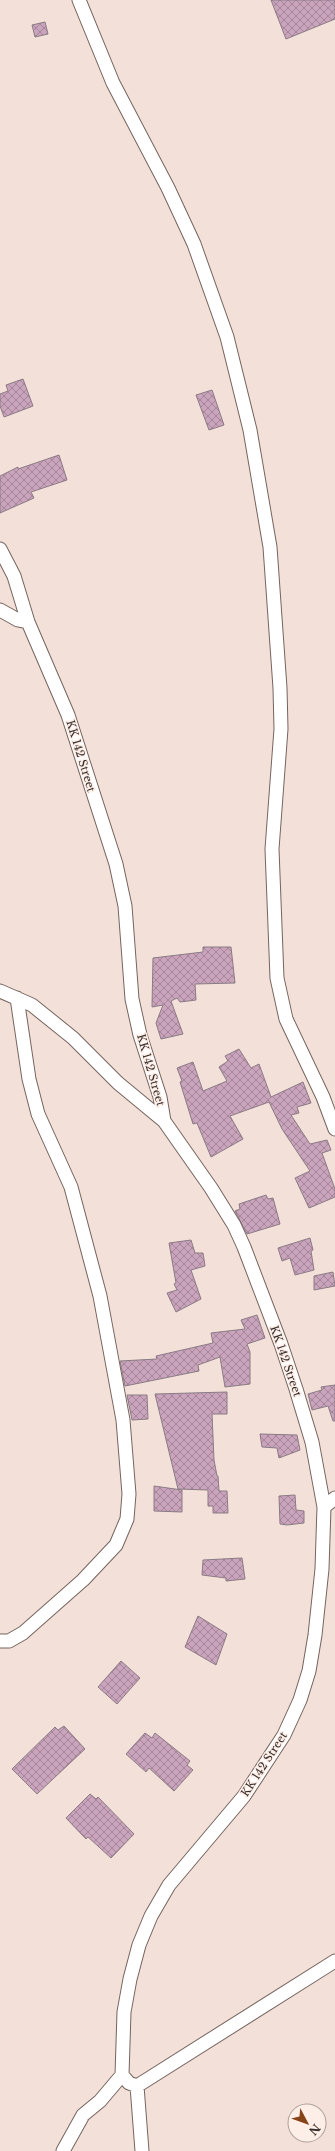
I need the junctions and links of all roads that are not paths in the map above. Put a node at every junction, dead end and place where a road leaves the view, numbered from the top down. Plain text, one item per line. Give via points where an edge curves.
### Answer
1 (79, 0) edge
2 (0, 550) edge
3 (0, 610) edge
4 (28, 622) junction
5 (0, 991) edge
6 (17, 998) junction
7 (164, 1121) junction
8 (335, 1129) edge
9 (335, 1498) edge
10 (324, 1507) junction
11 (0, 1641) edge
12 (335, 1961) edge
13 (122, 2075) junction
14 (137, 2086) junction
15 (63, 2151) edge
16 (142, 2151) edge

1 - 8 street via 113,83 194,244 226,337 250,430 270,547 280,688 281,729 272,849 277,978 286,1019 324,1097
2 - 4 street, KK 142 Street via 14,576
3 - 4 street via 18,620
4 - 7 street, KK 142 Street via 68,715 116,864 125,906 132,999 140,1035 160,1097
5 - 6 street
6 - 7 street via 32,1005 73,1038 118,1083
6 - 11 street via 29,1078 38,1114 71,1187 98,1290 123,1420 130,1494 127,1519 116,1545 99,1564 23,1632 9,1641
7 - 10 street, KK 142 Street via 211,1188 234,1225 244,1247 296,1389 312,1442
9 - 10 street
10 - 13 street, KK 142 Street via 322,1569 315,1635 309,1671 300,1700 284,1735 244,1796 169,1885 151,1916 139,1945 130,1979 124,2012
12 - 14 street
13 - 14 street via 129,2083
13 - 15 street via 100,2101 83,2115
14 - 16 street

